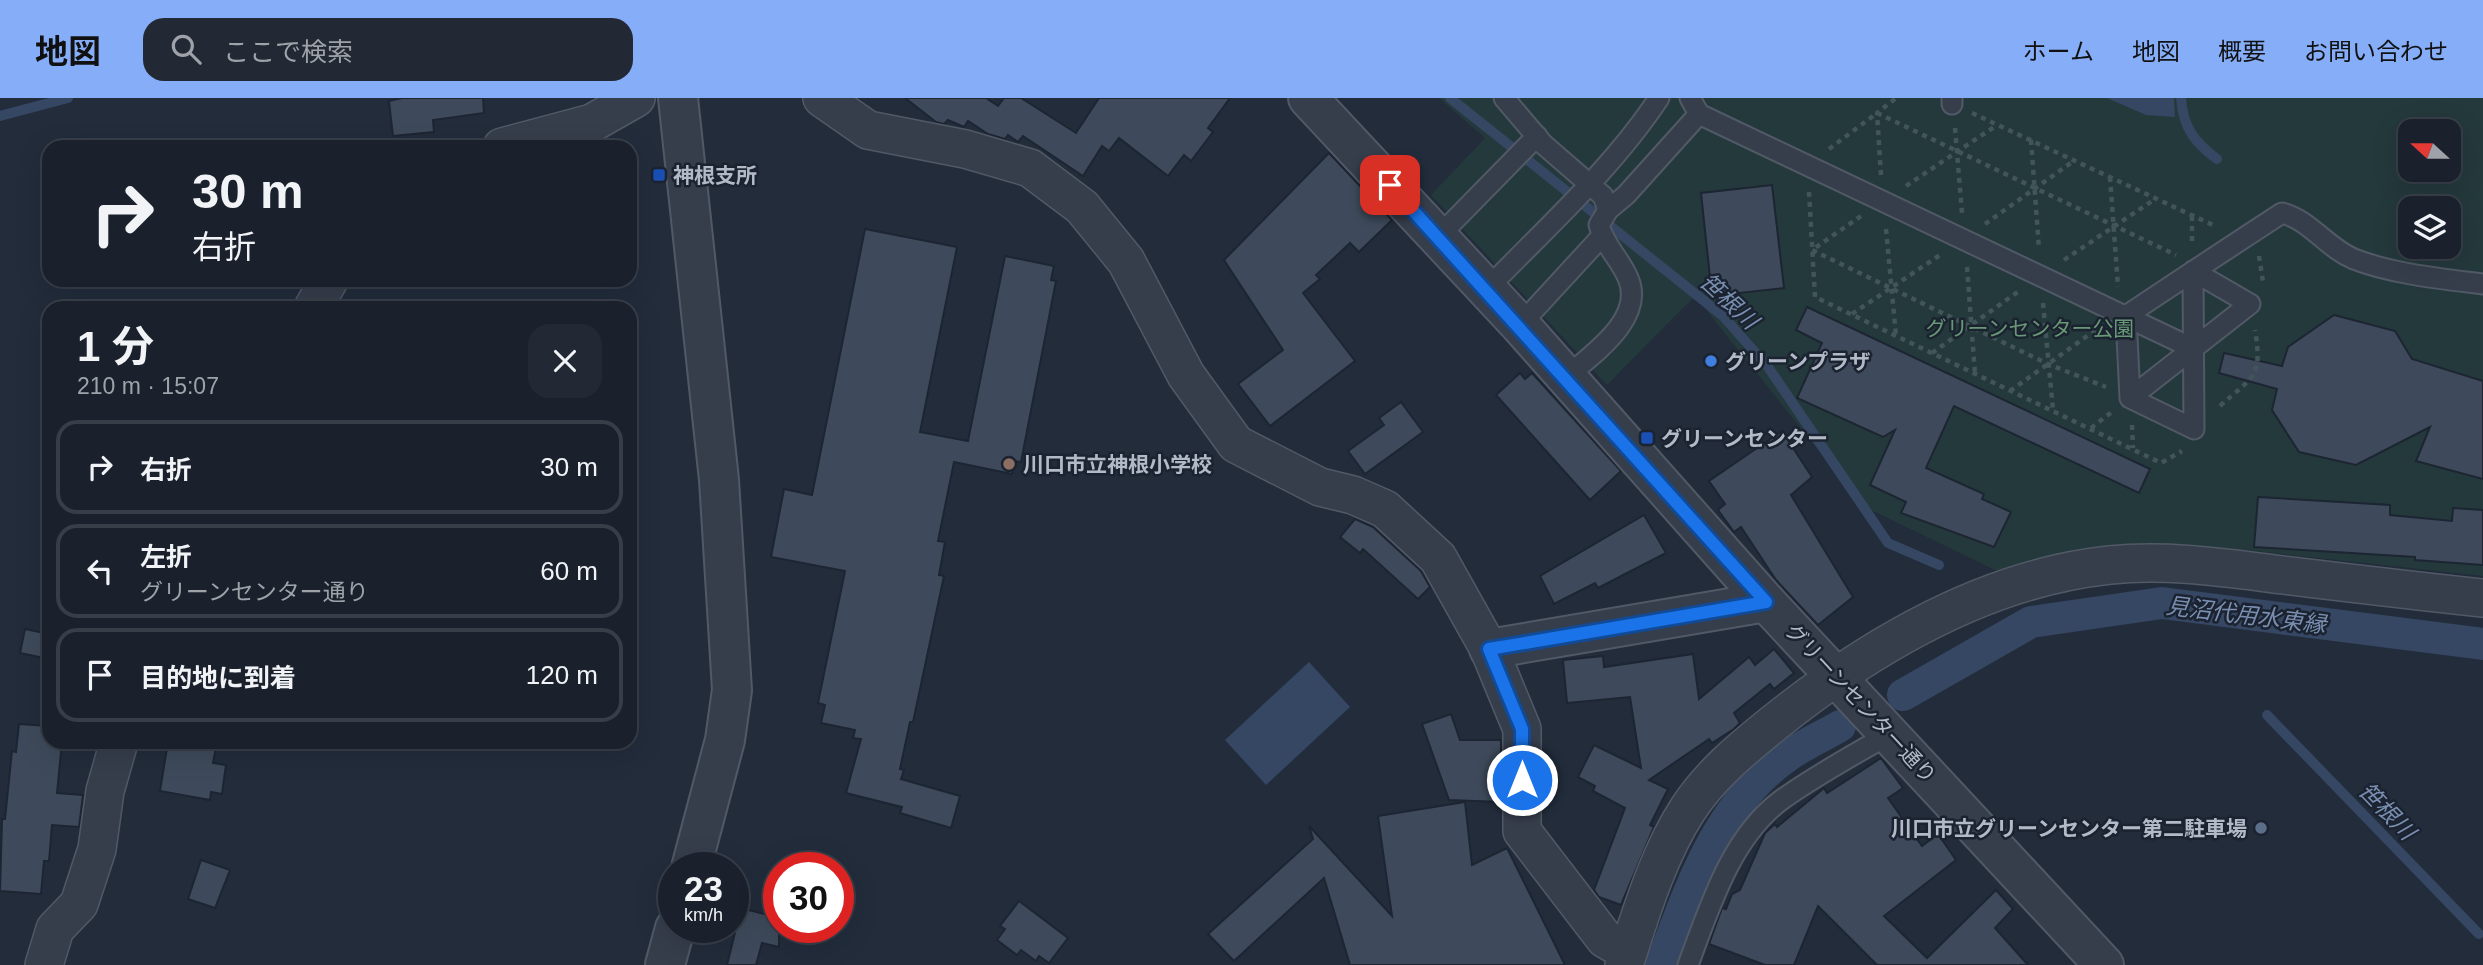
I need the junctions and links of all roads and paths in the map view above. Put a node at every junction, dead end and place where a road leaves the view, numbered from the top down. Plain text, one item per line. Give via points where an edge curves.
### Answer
1 (635, 98) edge
2 (678, 98) edge
3 (822, 98) edge
4 (1308, 98) edge
5 (1504, 98) edge
6 (1659, 98) edge
7 (1952, 101) edge
8 (1695, 106) edge
9 (1997, 125) junction
10 (1537, 136) junction
11 (528, 140) edge
12 (1589, 183) junction
13 (1883, 201) junction
14 (1608, 210) junction
15 (1439, 236) junction
16 (1602, 236) junction
17 (2242, 239) junction
18 (2193, 271) junction
19 (2483, 284) edge
20 (1486, 290) junction
21 (2250, 304) junction
22 (2126, 316) junction
23 (1520, 325) junction
24 (2192, 348) junction
25 (1565, 378) junction
26 (2130, 397) junction
27 (2194, 429) junction
28 (2133, 449) dead end
29 (2483, 598) edge
30 (1766, 602) junction
31 (1489, 649) junction
32 (1837, 676) junction
33 (1891, 733) junction
34 (118, 749) edge
35 (695, 852) edge
36 (671, 943) edge
37 (1626, 959) edge
38 (44, 965) edge
39 (665, 965) edge
40 (1688, 965) edge
41 (2104, 965) edge

1 - 11 street via 592,123
2 - 35 street via 719,480 732,690 725,740
3 - 31 street via 869,130 965,149 1030,168 1082,207 1126,261 1186,375 1236,443 1320,487 1385,509 1438,558
4 - 15 street, グリーンセンター通り
5 - 10 lane
6 - 12 lane
7 - 9 path
8 - 13 lane
8 - 14 lane via 1626,195
9 - 13 path
9 - 17 path
10 - 12 lane
10 - 15 lane
12 - 14 lane
12 - 20 lane
13 - 22 lane
13 - 26 path via 1812,250 2048,364
14 - 16 lane via 1599,225
15 - 20 street, グリーンセンター通り
16 - 23 lane
16 - 25 lane via 1630,282 1629,314 1607,341
17 - 18 lane
17 - 19 lane via 2282,213 2298,217 2321,239 2354,259
17 - 21 path via 2258,246 2264,290
18 - 21 lane
18 - 22 lane
18 - 24 lane
20 - 23 street, グリーンセンター通り
21 - 24 lane
21 - 27 path via 2260,358 2255,374
22 - 24 lane
22 - 26 lane
23 - 25 street, グリーンセンター通り
24 - 26 lane
24 - 27 lane
25 - 30 street, グリーンセンター通り
26 - 27 lane
26 - 28 path
29 - 32 street via 2201,565 2107,565 1984,597 1872,652
30 - 31 street
30 - 32 street, グリーンセンター通り
31 - 37 street via 1522,729 1522,831 1605,939
32 - 33 street, グリーンセンター通り
32 - 37 street via 1741,750 1689,808 1667,848
33 - 40 lane via 1778,803 1749,836 1714,899
33 - 41 street, グリーンセンター通り
34 - 38 street via 105,791 97,849 79,904 55,929
36 - 39 street

